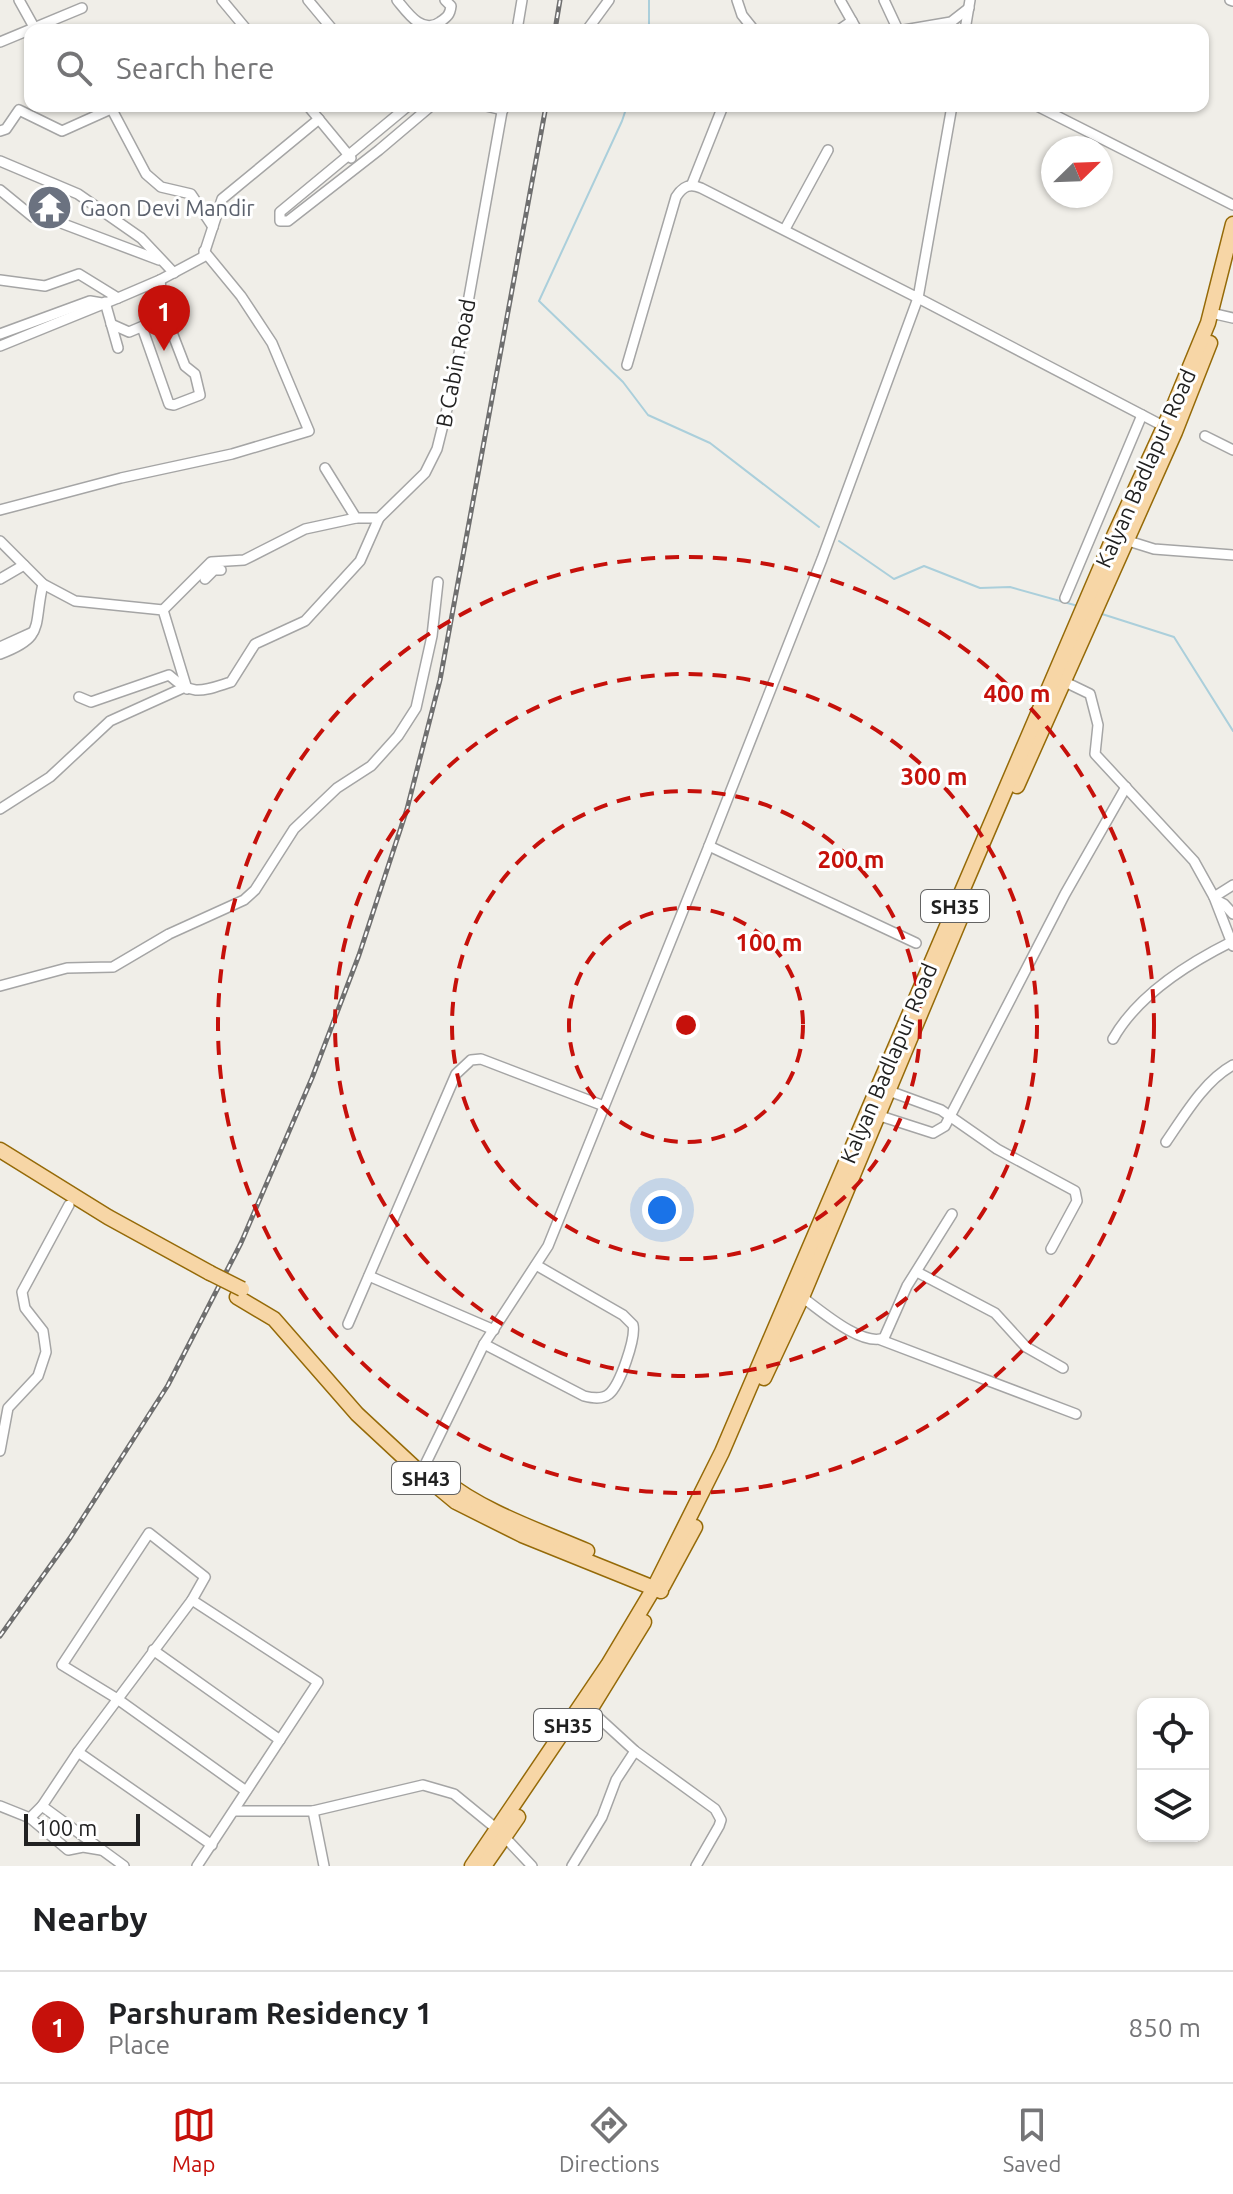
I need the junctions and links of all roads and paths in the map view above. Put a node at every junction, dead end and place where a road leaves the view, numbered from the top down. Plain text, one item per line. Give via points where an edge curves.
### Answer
1 (19, 0) edge
2 (222, 0) edge
3 (308, 0) edge
4 (397, 0) edge
5 (445, 0) edge
6 (522, 0) edge
7 (609, 0) edge
8 (737, 0) edge
9 (840, 0) edge
10 (884, 0) edge
11 (969, 4) edge
12 (82, 8) dead end
13 (32, 24) edge
14 (42, 24) edge
15 (242, 24) edge
16 (328, 24) edge
17 (428, 24) edge
18 (445, 24) edge
19 (518, 24) edge
20 (591, 24) edge
21 (749, 24) edge
22 (853, 24) edge
23 (898, 24) edge
24 (938, 24) edge
25 (967, 24) edge
26 (24, 31) edge
27 (0, 42) edge
28 (102, 112) edge
29 (112, 112) edge
30 (313, 112) edge
31 (401, 112) edge
32 (424, 112) edge
33 (502, 112) edge
34 (721, 112) edge
35 (951, 112) edge
36 (1049, 112) edge
37 (319, 119) junction
38 (0, 131) edge
39 (828, 150) dead end
40 (349, 156) junction
41 (0, 161) edge
42 (359, 166) junction
43 (692, 184) junction
44 (0, 190) edge
45 (1233, 205) edge
46 (1233, 224) edge
47 (213, 227) junction
48 (785, 229) junction
49 (204, 254) junction
50 (163, 261) junction
51 (1233, 266) edge
52 (174, 273) junction
53 (0, 280) edge
54 (160, 280) junction
55 (118, 298) junction
56 (918, 298) junction
57 (103, 303) junction
58 (167, 316) junction
59 (1221, 316) edge
60 (111, 324) junction
61 (142, 327) junction
62 (1, 330) edge
63 (0, 346) edge
64 (118, 348) dead end
65 (627, 365) dead end
66 (1142, 415) junction
67 (1170, 429) junction
68 (1205, 436) dead end
69 (1233, 450) edge
70 (325, 468) dead end
71 (0, 510) edge
72 (356, 518) junction
73 (379, 518) junction
74 (1120, 538) junction
75 (0, 541) edge
76 (1233, 555) edge
77 (24, 565) junction
78 (221, 570) dead end
79 (0, 579) edge
80 (205, 580) junction
81 (438, 582) dead end
82 (43, 584) junction
83 (1065, 598) dead end
84 (163, 610) junction
85 (34, 632) junction
86 (0, 647) edge
87 (0, 654) edge
88 (1059, 679) junction
89 (185, 688) junction
90 (79, 697) dead end
91 (1126, 787) junction
92 (0, 809) edge
93 (709, 846) junction
94 (1233, 885) edge
95 (1215, 898) junction
96 (1233, 914) edge
97 (916, 943) dead end
98 (1232, 944) edge
99 (0, 986) edge
100 (909, 1030) junction
101 (1113, 1039) dead end
102 (1233, 1065) edge
103 (889, 1091) junction
104 (604, 1106) junction
105 (872, 1114) junction
106 (951, 1117) junction
107 (1166, 1142) dead end
108 (0, 1150) edge
109 (0, 1161) edge
110 (69, 1205) junction
111 (952, 1214) dead end
112 (1051, 1249) dead end
113 (536, 1265) junction
114 (917, 1272) junction
115 (369, 1276) junction
116 (208, 1278) junction
117 (802, 1297) junction
118 (348, 1324) dead end
119 (494, 1330) junction
120 (778, 1337) junction
121 (881, 1340) junction
122 (484, 1344) junction
123 (1063, 1368) dead end
124 (1076, 1414) dead end
125 (0, 1451) edge
126 (424, 1470) junction
127 (659, 1586) junction
128 (192, 1600) junction
129 (153, 1650) junction
130 (116, 1698) junction
131 (586, 1707) junction
132 (280, 1740) junction
133 (635, 1751) junction
134 (78, 1752) junction
135 (246, 1791) junction
136 (0, 1806) edge
137 (42, 1806) junction
138 (234, 1811) junction
139 (313, 1811) junction
140 (30, 1818) junction
141 (501, 1834) junction
142 (212, 1845) junction
143 (104, 1851) junction
144 (124, 1866) edge
145 (197, 1866) edge
146 (324, 1866) edge
147 (472, 1866) edge
148 (484, 1866) edge
149 (532, 1866) edge
150 (572, 1866) edge
151 (696, 1866) edge

1 - 13 street
2 - 15 street
3 - 16 street
4 - 17 street via 415,21
5 - 18 street via 451,6
6 - 19 street
7 - 20 street
8 - 21 street
9 - 22 street
10 - 23 street
11 - 24 street via 951,22
11 - 25 street
12 - 14 street
26 - 27 street
28 - 38 street via 62,131 19,110
29 - 47 street via 146,174 161,187 191,194
30 - 37 street
31 - 40 street
32 - 42 street
33 - 73 street, B Cabin Road via 437,449 425,473
34 - 43 street
35 - 56 street
36 - 45 street
37 - 40 street
37 - 47 street via 222,199
39 - 48 street
40 - 42 street
40 - 42 street via 280,212 280,221 288,221
41 - 50 street via 78,194 141,238
43 - 48 street
43 - 65 street via 676,197
44 - 50 street via 33,217
46 - 59 main road, Kalyan Badlapur Road / SH35
47 - 49 street
48 - 56 street
49 - 52 street
49 - 71 street via 272,343 309,431
50 - 52 street
51 - 59 main road, Kalyan Badlapur Road / SH35
52 - 54 street
53 - 55 street via 45,286 79,274
54 - 55 street
54 - 58 street
55 - 57 street
56 - 66 street
56 - 93 street
57 - 60 street
57 - 62 street via 90,301
57 - 63 street
58 - 61 street
58 - 61 street via 185,366 195,374 200,392 196,398 174,405 167,401
59 - 67 main road, Kalyan Badlapur Road / SH35
60 - 61 street via 126,332
60 - 64 street
66 - 67 street
66 - 83 street
67 - 74 main road, Kalyan Badlapur Road / SH35
68 - 69 street
70 - 72 street
72 - 73 street
72 - 80 street via 305,529 244,560 211,562
73 - 89 street via 360,561 305,621 255,644 231,682 200,692
74 - 76 street via 1154,549
74 - 88 main road, Kalyan Badlapur Road / SH35
75 - 77 street
77 - 79 street
77 - 82 street
78 - 80 street
80 - 84 street
81 - 99 street via 416,708 371,766 337,788 294,829 255,890 113,967 67,968
82 - 84 street via 75,601
82 - 85 street
84 - 89 street
85 - 86 street
85 - 87 street via 23,645
88 - 91 street via 1090,694 1098,725 1095,754
88 - 100 main road, Kalyan Badlapur Road / SH35
89 - 90 street via 169,675 91,702
89 - 92 street via 110,721 50,777
91 - 95 street via 1194,861
91 - 106 street
93 - 97 street
93 - 104 street
94 - 95 street
95 - 96 street
95 - 98 street
98 - 101 street via 1194,963 1141,1004
100 - 103 main road, Kalyan Badlapur Road / SH35
100 - 105 main road, Kalyan Badlapur Road / SH35
102 - 107 street via 1216,1078
103 - 105 main road, Kalyan Badlapur Road / SH35
103 - 106 street
104 - 113 street
104 - 115 street via 500,1064 481,1059 462,1066
105 - 106 street via 933,1133
105 - 117 main road, Kalyan Badlapur Road / SH35
105 - 120 main road, Kalyan Badlapur Road / SH35
106 - 112 street via 1075,1191 1077,1201
108 - 116 main road, SH43
109 - 110 main road, SH43
110 - 116 main road, SH43
110 - 125 street via 22,1292 25,1308 43,1331 46,1352 38,1376 8,1408
111 - 114 street
113 - 119 street
113 - 122 street via 633,1325 633,1343 612,1392 602,1398 584,1396
114 - 121 street
114 - 123 street via 995,1313 1026,1347
115 - 118 street
115 - 119 street
116 - 126 main road, SH43, bridge via 267,1303 289,1321
117 - 120 main road, Kalyan Badlapur Road / SH35
117 - 121 street via 840,1325 870,1341
119 - 122 street
120 - 127 main road, Kalyan Badlapur Road / SH35
121 - 124 street
122 - 126 street
126 - 127 main road, SH43 via 498,1513
127 - 131 main road, Kalyan Badlapur Road / SH35 via 627,1653
128 - 129 street
128 - 130 street via 205,1577 149,1533 62,1665
128 - 132 street via 318,1682
129 - 130 street
129 - 132 street
130 - 134 street
130 - 135 street
131 - 133 street
131 - 141 main road, Kalyan Badlapur Road / SH35
132 - 135 street
133 - 150 street
133 - 151 street via 719,1814 719,1826
134 - 137 street
134 - 142 street
135 - 138 street
136 - 140 street
137 - 140 street
137 - 143 street
138 - 139 street
138 - 142 street
139 - 141 street via 423,1785 454,1794
139 - 146 street
140 - 143 street via 68,1850
141 - 147 main road, Kalyan Badlapur Road / SH35
141 - 148 main road, Kalyan Badlapur Road / SH35
141 - 149 street
142 - 145 street
143 - 144 street

